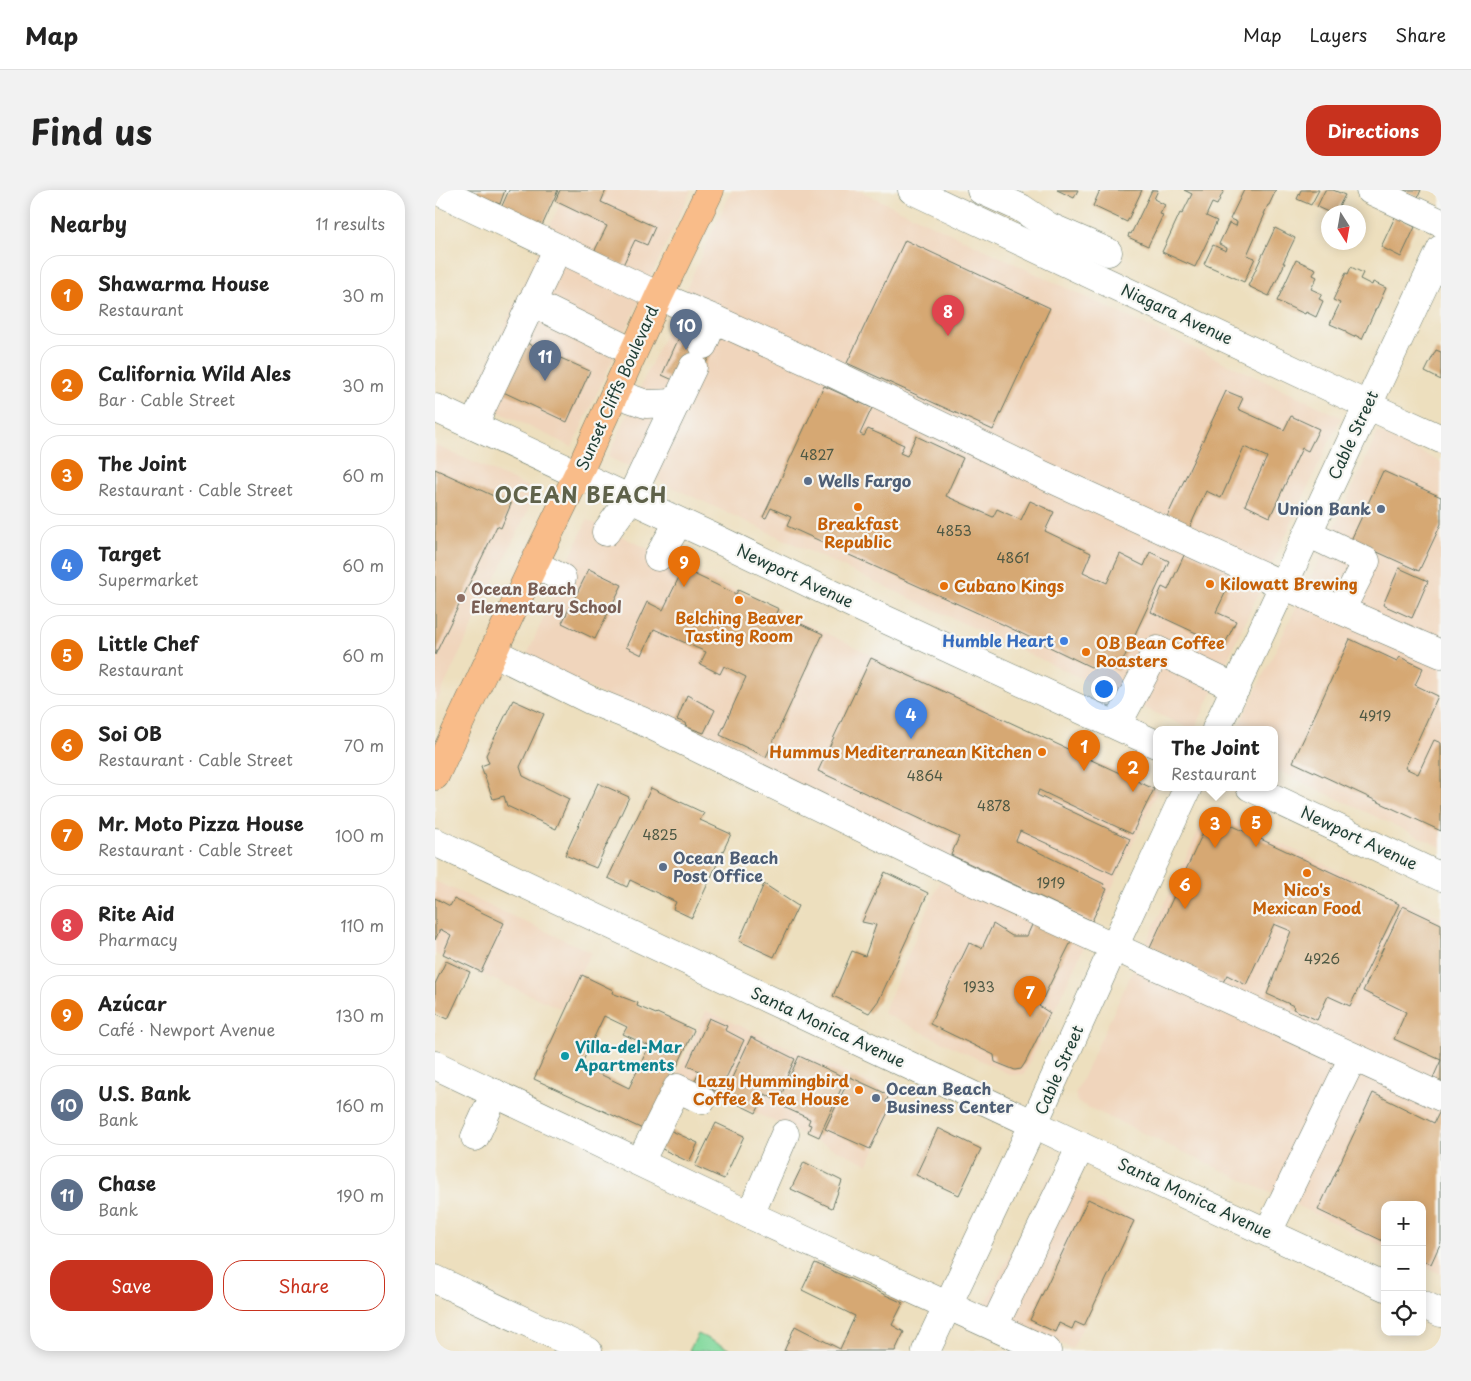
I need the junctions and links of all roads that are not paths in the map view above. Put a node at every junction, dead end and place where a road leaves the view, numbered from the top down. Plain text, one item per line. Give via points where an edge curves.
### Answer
1 (436, 190) edge
2 (710, 190) edge
3 (913, 190) edge
4 (981, 190) edge
5 (1370, 190) edge
6 (956, 199) edge
7 (1005, 201) junction
8 (1441, 223) edge
9 (995, 229) junction
10 (1038, 235) junction
11 (558, 248) junction
12 (1441, 249) edge
13 (1089, 273) junction
14 (659, 296) junction
15 (531, 302) junction
16 (714, 319) junction
17 (633, 352) junction
18 (615, 393) junction
19 (676, 403) junction
20 (1367, 405) junction
21 (435, 408) edge
22 (473, 426) junction
23 (1441, 439) edge
24 (578, 474) junction
25 (631, 499) junction
26 (679, 522) junction
27 (606, 532) dead end
28 (1308, 533) junction
29 (658, 557) dead end
30 (534, 564) junction
31 (562, 578) dead end
32 (1283, 585) junction
33 (1341, 610) junction
34 (493, 652) junction
35 (1441, 654) edge
36 (1236, 688) junction
37 (1117, 725) junction
38 (1217, 726) edge
39 (1153, 743) edge
40 (435, 776) edge
41 (1186, 791) edge
42 (1258, 791) edge
43 (435, 842) edge
44 (1441, 877) edge
45 (1114, 947) junction
46 (1353, 1057) junction
47 (435, 1065) edge
48 (495, 1093) junction
49 (1441, 1097) edge
50 (702, 1100) dead end
51 (1034, 1124) junction
52 (785, 1134) dead end
53 (475, 1137) dead end
54 (1081, 1146) junction
55 (640, 1162) junction
56 (750, 1215) junction
57 (1269, 1232) junction
58 (435, 1279) edge
59 (1381, 1285) edge
60 (947, 1305) junction
61 (1426, 1306) edge
62 (1441, 1313) edge
63 (994, 1326) junction
64 (588, 1351) edge
65 (926, 1351) edge
66 (1047, 1351) edge

1 - 11 street
2 - 14 main road, Sunset Cliffs Boulevard
3 - 6 street, Niagara Avenue
4 - 7 street
5 - 8 street
6 - 9 street, Niagara Avenue
7 - 9 street
7 - 10 street via 1021,208
9 - 10 street, Niagara Avenue
10 - 13 street, Niagara Avenue
10 - 13 street via 1103,250
11 - 14 street
11 - 15 street
12 - 20 street, Cable Street
13 - 20 street, Niagara Avenue
14 - 16 street
14 - 17 main road, Sunset Cliffs Boulevard
15 - 17 street
15 - 22 street
16 - 19 street
16 - 32 street
17 - 18 main road, Sunset Cliffs Boulevard
18 - 19 street via 646,404
18 - 24 main road, Sunset Cliffs Boulevard
19 - 25 street
20 - 23 street, Niagara Avenue
20 - 28 street, Cable Street
21 - 22 street, Newport Avenue
22 - 24 street, Newport Avenue
24 - 25 street, Newport Avenue
24 - 30 main road, Sunset Cliffs Boulevard
25 - 26 street, Newport Avenue
25 - 27 street
26 - 29 street
26 - 37 street, Newport Avenue
28 - 32 street, Cable Street
28 - 33 street via 1366,561
30 - 31 street
30 - 34 main road, Sunset Cliffs Boulevard
32 - 33 street
32 - 36 street, Cable Street
33 - 35 street
34 - 40 main road, Sunset Cliffs Boulevard
34 - 45 street
36 - 37 street via 1157,650
36 - 38 street, Cable Street
37 - 39 street, Newport Avenue
41 - 45 street, Cable Street
42 - 44 street, Newport Avenue
43 - 51 street, Santa Monica Avenue
45 - 46 street
45 - 51 street, Cable Street
46 - 49 street
46 - 57 street
47 - 48 street
48 - 53 street
48 - 55 street
50 - 55 street via 677,1088
51 - 54 street, Santa Monica Avenue
51 - 60 street, Cable Street
52 - 56 street
54 - 57 street, Santa Monica Avenue
54 - 63 street
55 - 56 street
56 - 60 street
57 - 59 street, Santa Monica Avenue
58 - 64 street
60 - 63 street
60 - 65 street, Cable Street
61 - 62 street
63 - 66 street

